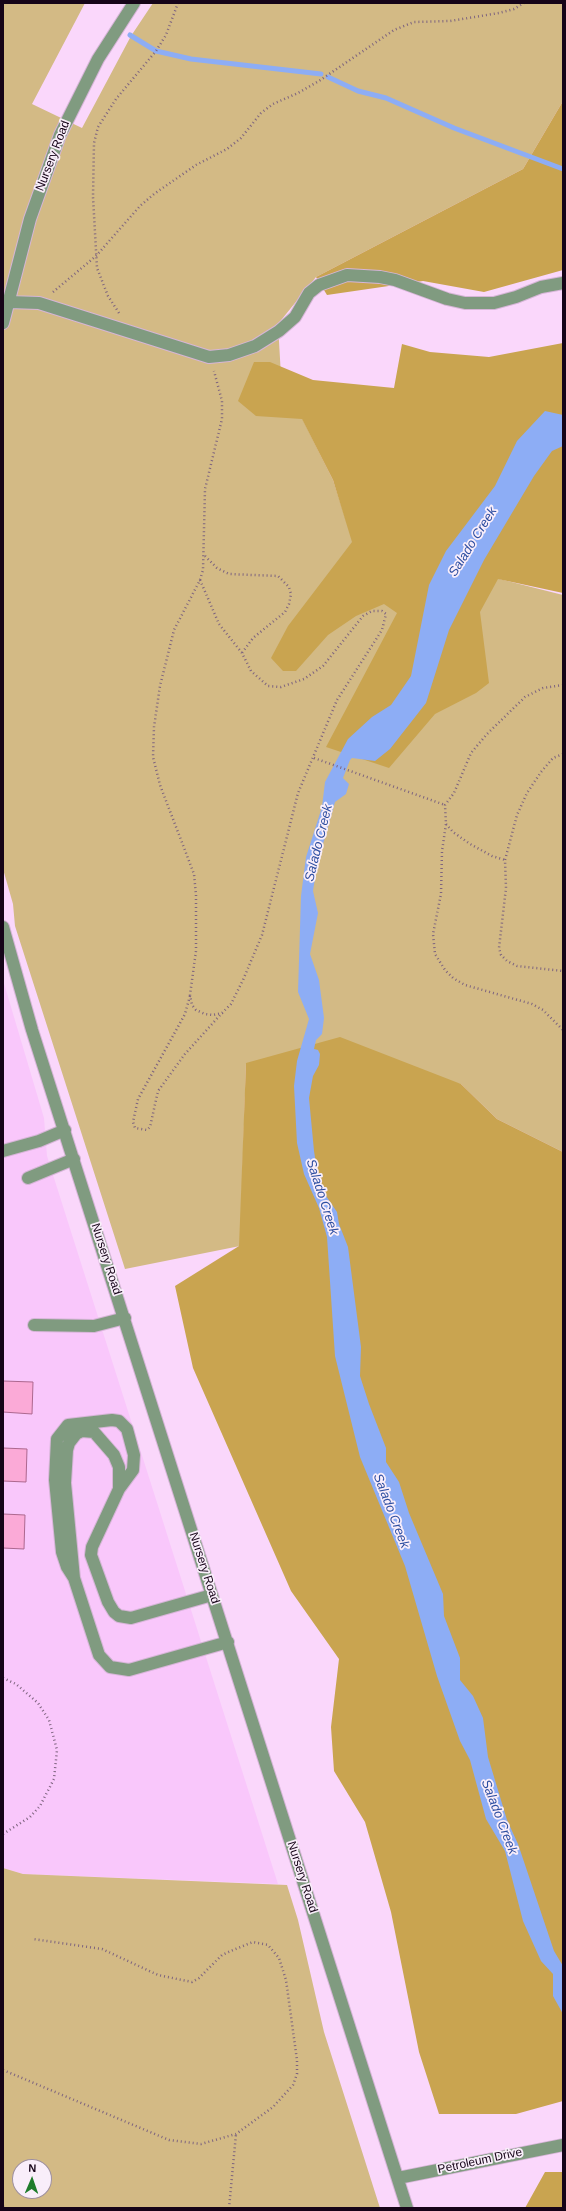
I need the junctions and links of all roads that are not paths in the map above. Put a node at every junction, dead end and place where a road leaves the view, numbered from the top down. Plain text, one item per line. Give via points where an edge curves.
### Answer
1 (134, 3) edge
2 (563, 283) edge
3 (9, 302) junction
4 (3, 323) edge
5 (3, 927) edge
6 (65, 1130) junction
7 (3, 1151) edge
8 (74, 1159) junction
9 (28, 1178) dead end
10 (124, 1318) junction
11 (34, 1325) dead end
12 (119, 1489) junction
13 (74, 1578) junction
14 (212, 1595) junction
15 (228, 1642) junction
16 (563, 2145) edge
17 (398, 2178) junction
18 (407, 2208) edge

1 - 3 street, Nursery Road via 98,59 60,135 30,220
2 - 3 street via 541,287 494,303 465,303 380,276 347,275 319,285 309,293 294,317 279,331 255,346 229,355 209,357 39,304
3 - 4 street, Nursery Road
5 - 6 street, Nursery Road via 32,1030
6 - 7 street via 39,1141
6 - 8 street, Nursery Road
8 - 9 street
8 - 10 street, Nursery Road
10 - 11 street via 94,1326
10 - 14 street, Nursery Road
12 - 13 street via 119,1467 114,1455 94,1432 82,1431 76,1434 68,1443 65,1483
12 - 13 street via 133,1470 134,1462 129,1433 124,1425 112,1420 74,1423 63,1428 57,1439 55,1480 62,1552
12 - 14 street via 92,1547 91,1555 114,1612 124,1618 131,1618
13 - 15 street via 95,1647 110,1667 129,1670
14 - 15 street, Nursery Road
15 - 17 street, Nursery Road
16 - 17 street, Petroleum Drive
17 - 18 street, Nursery Road

